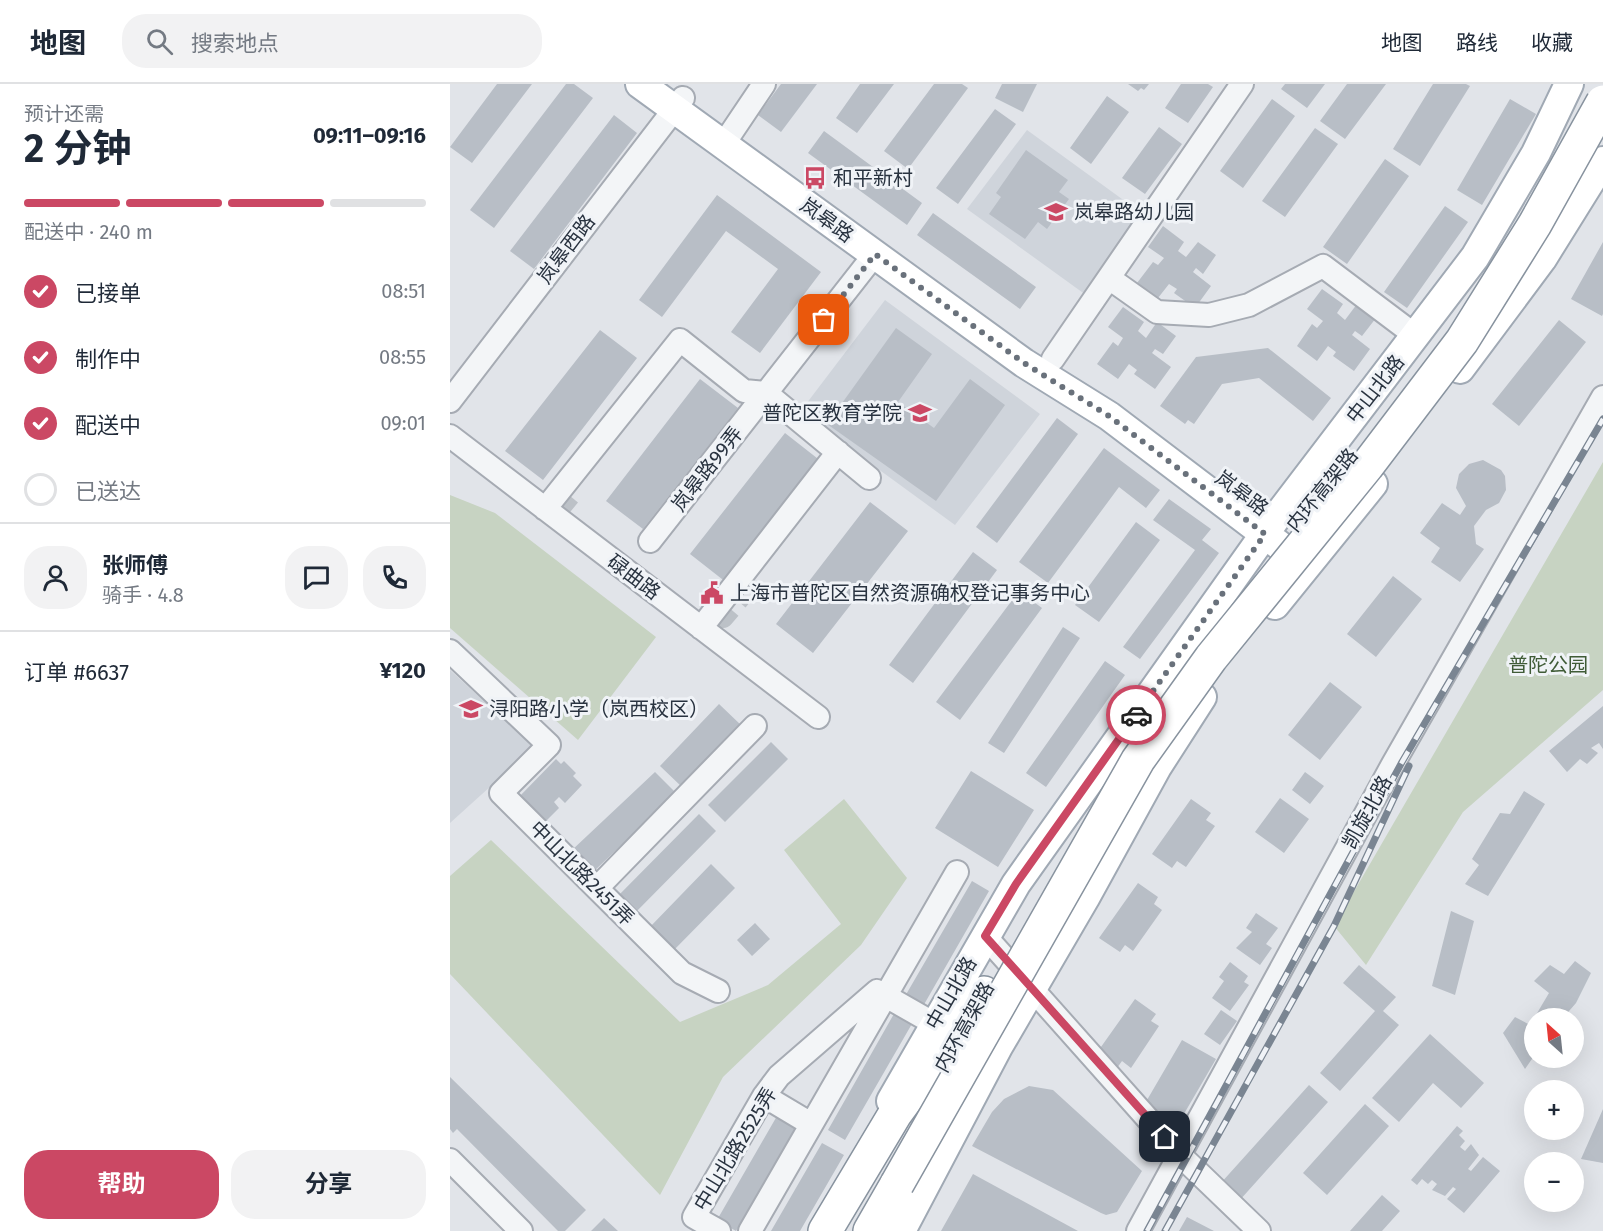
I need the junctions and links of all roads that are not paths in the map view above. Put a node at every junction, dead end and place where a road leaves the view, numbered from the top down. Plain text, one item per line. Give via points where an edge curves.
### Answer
1 (640, 84) edge
2 (764, 84) edge
3 (1241, 84) edge
4 (1569, 84) edge
5 (1587, 84) edge
6 (673, 97) edge
7 (1603, 102) edge
8 (1603, 130) edge
9 (727, 139) junction
10 (1603, 160) edge
11 (875, 254) junction
12 (1109, 278) junction
13 (1416, 336) junction
14 (1053, 359) junction
15 (766, 393) junction
16 (1603, 397) edge
17 (450, 401) edge
18 (450, 436) edge
19 (838, 452) junction
20 (869, 478) dead end
21 (545, 509) junction
22 (1270, 526) junction
23 (650, 541) dead end
24 (1313, 560) junction
25 (701, 628) junction
26 (450, 651) edge
27 (818, 717) dead end
28 (755, 726) dead end
29 (1138, 760) junction
30 (957, 872) dead end
31 (597, 888) junction
32 (985, 936) junction
33 (1032, 988) junction
34 (718, 991) dead end
35 (984, 993) junction
36 (885, 996) junction
37 (933, 1023) junction
38 (764, 1096) junction
39 (811, 1124) junction
40 (1180, 1155) junction
41 (450, 1160) edge
42 (897, 1184) junction
43 (521, 1231) edge
44 (719, 1231) edge
45 (750, 1231) edge
46 (818, 1231) edge
47 (825, 1231) edge
48 (849, 1231) edge
49 (870, 1231) edge
50 (877, 1231) edge
51 (901, 1231) edge
52 (1138, 1231) edge
53 (1259, 1231) edge

1 - 6 main road, 岚皋路
2 - 9 street
3 - 12 street
4 - 13 main road, 中山北路 via 1536,153 1475,257
5 - 35 highway, 内环高架路 via 1520,212 1443,335 1128,735
6 - 9 main road, 岚皋路
6 - 17 street, 岚皋西路
7 - 29 highway, 内环高架路, bridge via 1535,224 1462,341 1367,466 1211,658
8 - 29 highway, bridge via 1519,291 1466,370 1232,667
9 - 11 main road, 岚皋路
9 - 14 main road, 岚皋路 via 1006,331
10 - 24 main road via 1542,259
11 - 15 street, 岚皋路99弄
11 - 22 main road, 岚皋路 via 1024,363
12 - 13 street via 1157,312 1209,315 1248,305 1323,266
12 - 14 street
13 - 22 main road, 中山北路
14 - 22 main road, 岚皋路 via 1119,401
15 - 19 street
15 - 21 street via 744,391 680,340
15 - 23 street, 岚皋路99弄
16 - 40 street, 凯旋北路 via 1393,764
18 - 21 street, 碌曲路
19 - 20 street
19 - 25 street
21 - 25 street, 碌曲路
22 - 24 main road, 岚皋路
22 - 32 main road, 中山北路 via 1016,884
24 - 33 main road via 1217,674 1185,722
25 - 27 street, 碌曲路
26 - 31 street, 中山北路2451弄 via 549,745 501,793
28 - 31 street
29 - 42 highway, 内环高架路, bridge
30 - 36 street
31 - 34 street, 中山北路2451弄 via 682,973
32 - 33 street
32 - 37 main road, 中山北路
33 - 40 street
33 - 51 main road
35 - 47 highway via 896,1114
35 - 48 highway, 内环高架路
36 - 37 street
36 - 38 street, 中山北路2525弄 via 877,991 796,1060
36 - 39 street
37 - 46 main road, 中山北路
38 - 39 street
38 - 44 street, 中山北路2525弄 via 694,1217
39 - 45 street
40 - 52 street, 凯旋北路
40 - 53 street
41 - 43 street
42 - 49 highway, 内环高架路
42 - 50 highway

